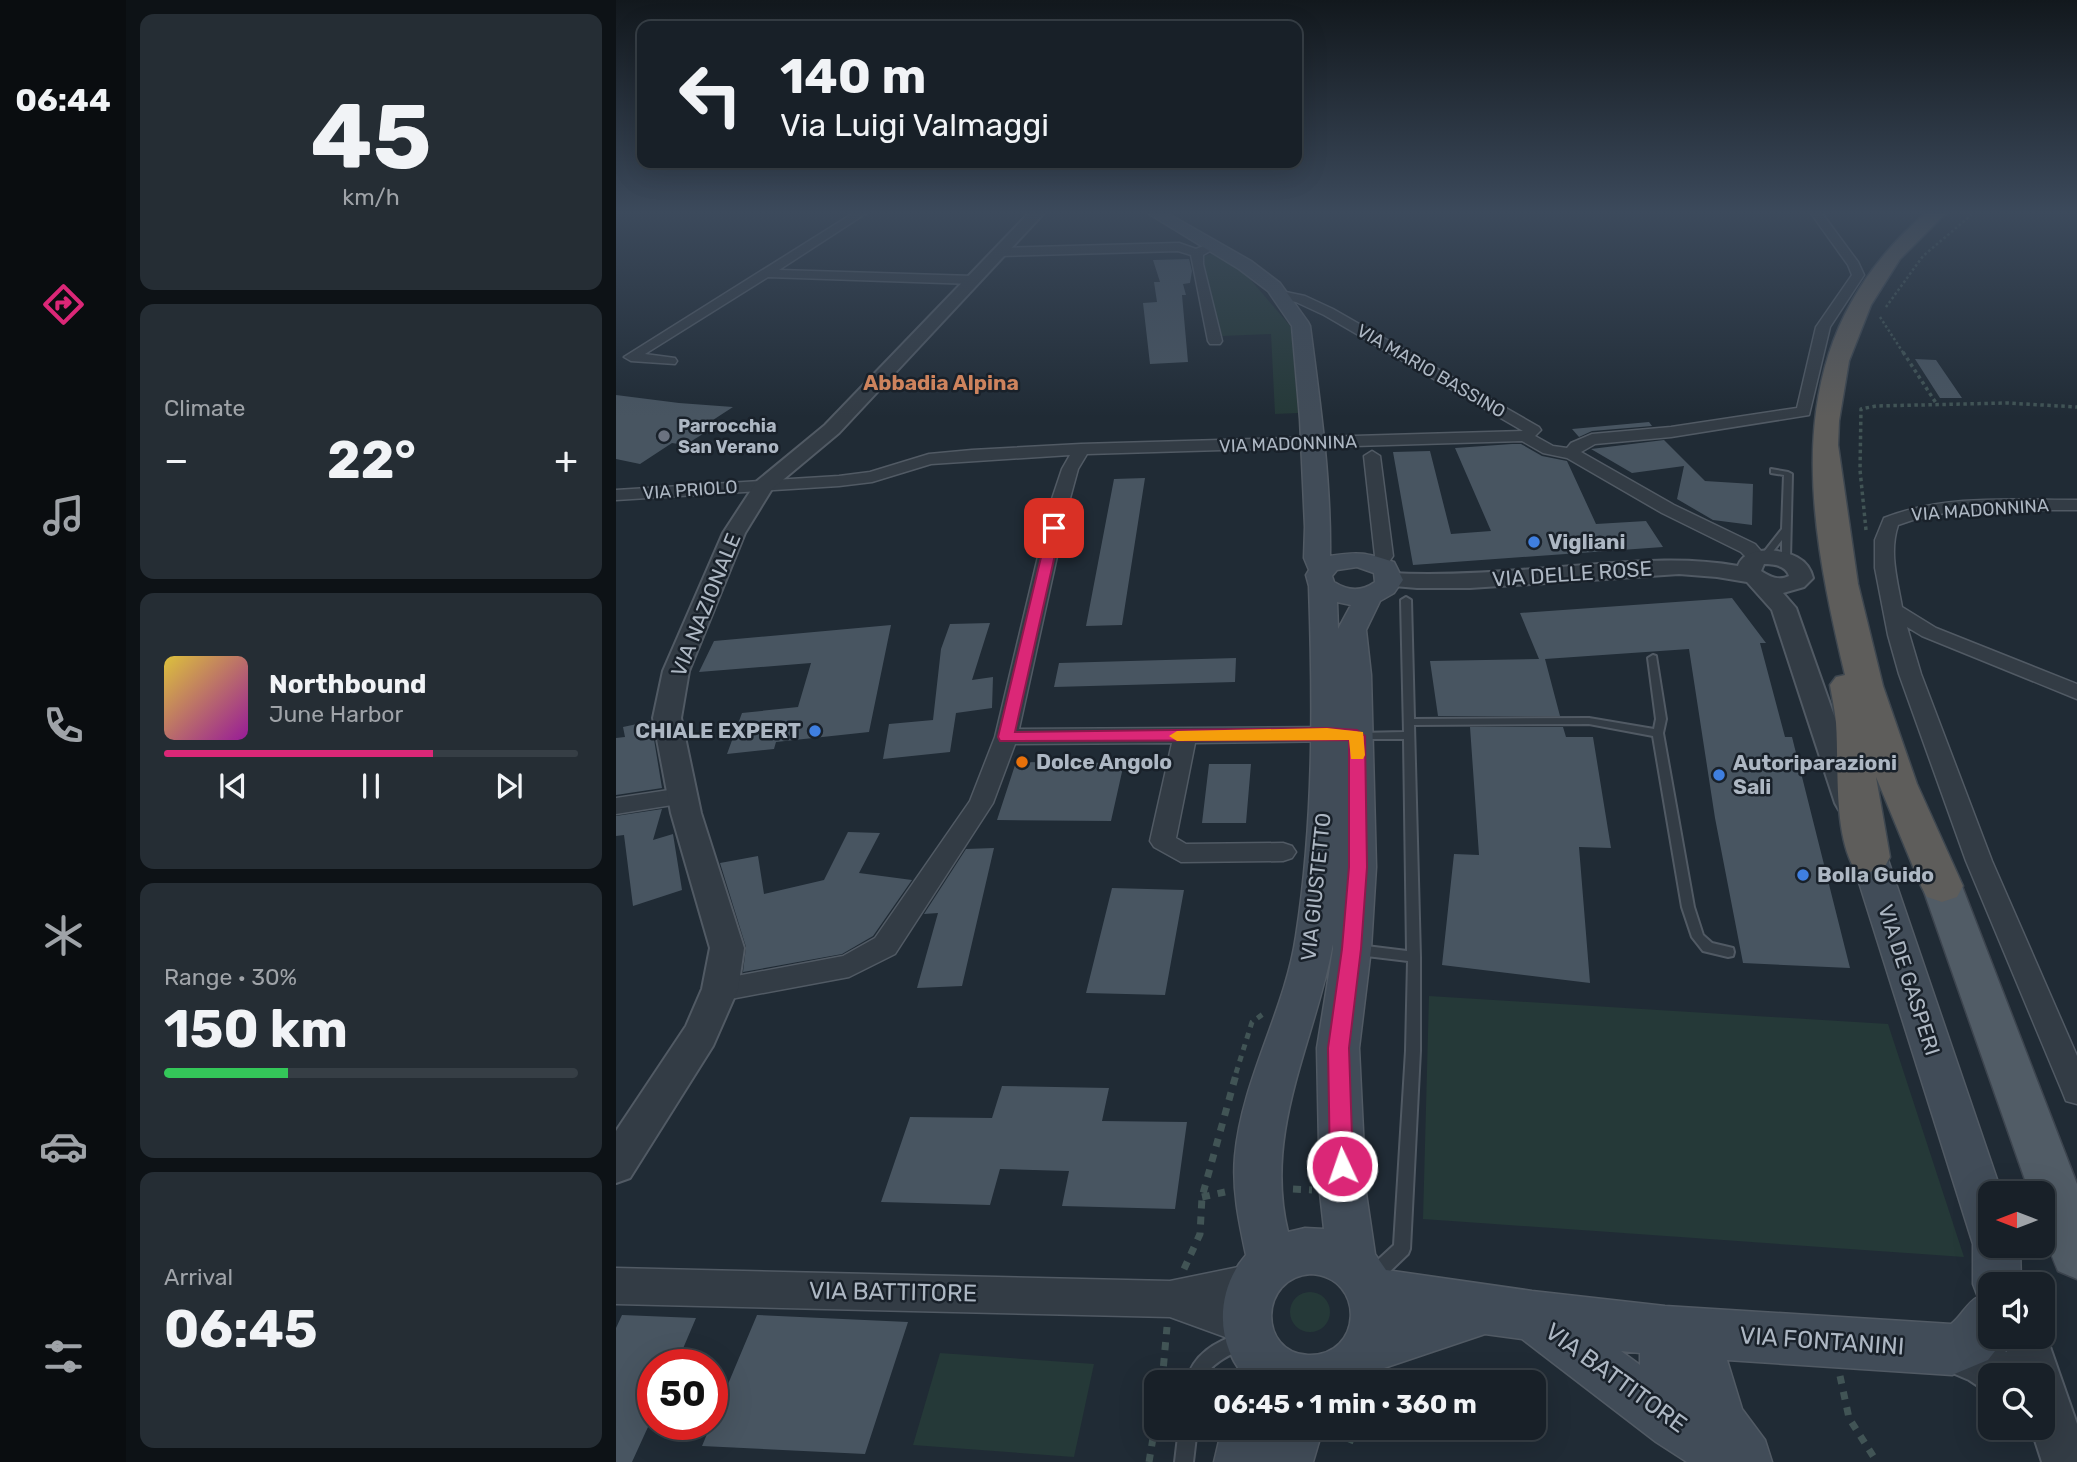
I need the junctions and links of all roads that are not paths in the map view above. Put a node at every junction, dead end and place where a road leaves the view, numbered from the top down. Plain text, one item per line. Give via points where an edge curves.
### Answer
1 (753, 280) edge
2 (973, 280) edge
3 (1201, 280) edge
4 (1263, 280) edge
5 (1854, 280) edge
6 (1873, 280) edge
7 (1889, 280) edge
8 (1281, 295) junction
9 (1215, 341) dead end
10 (670, 362) dead end
11 (1526, 436) junction
12 (1312, 443) junction
13 (1081, 449) junction
14 (1572, 454) junction
15 (1372, 456) dead end
16 (1774, 471) dead end
17 (764, 485) junction
18 (622, 495) edge
19 (2077, 505) edge
20 (616, 513) edge
21 (1318, 527) junction
22 (1786, 530) junction
23 (1349, 559) junction
24 (1762, 566) junction
25 (1322, 578) junction
26 (1386, 585) junction
27 (1844, 595) junction
28 (1894, 610) junction
29 (1653, 658) dead end
30 (2077, 692) edge
31 (1408, 722) junction
32 (1658, 733) junction
33 (1342, 734) junction
34 (1409, 735) junction
35 (1185, 736) junction
36 (1006, 737) junction
37 (682, 796) junction
38 (616, 806) edge
39 (1283, 852) dead end
40 (1870, 857) junction
41 (1942, 886) junction
42 (1314, 945) junction
43 (1352, 949) junction
44 (1728, 952) dead end
45 (1414, 957) junction
46 (720, 989) junction
47 (2077, 1091) edge
48 (616, 1165) edge
49 (2077, 1253) edge
50 (1998, 1259) edge
51 (1265, 1272) junction
52 (1364, 1279) junction
53 (616, 1286) edge
54 (1170, 1299) junction
55 (1509, 1313) junction
56 (1679, 1332) junction
57 (1978, 1336) edge
58 (1367, 1348) junction
59 (1952, 1350) junction
60 (1253, 1351) edge
61 (1985, 1363) edge
62 (1200, 1370) edge
63 (1275, 1370) edge
64 (1347, 1370) edge
65 (1675, 1423) junction
66 (2055, 1430) edge
67 (1187, 1440) edge
68 (1246, 1440) edge
69 (1292, 1440) edge
70 (2049, 1440) edge
71 (1184, 1462) edge
72 (1241, 1462) edge
73 (1286, 1462) edge
74 (1737, 1462) edge
75 (1749, 1462) edge
76 (2065, 1462) edge

1 - 10 street via 631,357
2 - 17 street, VIA NAZIONALE via 832,429
3 - 9 street
4 - 8 main road, VIA GIUSTETTO
5 - 14 street via 1823,327 1804,412 1592,439
6 - 27 highway via 1838,357 1826,424 1826,466
7 - 41 highway via 1870,311 1850,368 1842,424 1843,469 1863,615 1919,789
8 - 11 street, VIA MARIO BASSINO via 1319,308 1413,358 1533,430
8 - 12 main road, VIA GIUSTETTO via 1301,326
11 - 12 street, VIA MADONNINA
11 - 14 street, VIA MADONNINA via 1549,450
12 - 13 street, VIA MADONNINA
12 - 21 main road, VIA GIUSTETTO
13 - 17 street, VIA MADONNINA via 929,459 872,477
13 - 36 street via 1060,502
14 - 24 street via 1748,548
15 - 26 street
16 - 22 lane via 1788,474
17 - 18 street, VIA PRIOLO
17 - 37 street, VIA NAZIONALE via 734,533 676,671 667,718
18 - 20 street
19 - 28 street, VIA MADONNINA via 1942,509 1906,513 1890,522 1884,540
21 - 23 main road via 1330,545
21 - 25 main road, VIA GIUSTETTO
22 - 24 lane
22 - 24 lane
23 - 25 main road via 1328,565
23 - 26 main road
24 - 26 street, VIA DELLE ROSE via 1650,567
24 - 40 street, VIA DE GASPERI via 1784,608
25 - 26 main road via 1328,591 1347,597
25 - 33 main road, VIA GIUSTETTO via 1328,674
26 - 31 lane
26 - 33 main road, VIA GIUSTETTO via 1352,630
27 - 40 highway via 1837,619 1854,722 1858,797
27 - 41 highway via 1867,689 1897,782
28 - 30 street via 1930,632
28 - 47 street via 1910,674 1979,861
29 - 32 lane via 1661,719
31 - 32 lane via 1589,721
31 - 34 lane
32 - 44 lane via 1688,907 1698,937 1709,947
33 - 34 lane
33 - 35 street
33 - 42 main road, VIA GIUSTETTO via 1324,834
33 - 43 main road, VIA GIUSTETTO via 1358,867
34 - 45 lane
35 - 36 street
35 - 39 street via 1164,841 1181,853
36 - 46 street via 981,803 885,946 849,966
37 - 38 street
37 - 46 street, VIA NAZIONALE via 727,948
40 - 50 main road, VIA DE GASPERI
41 - 49 main road
42 - 43 main road
42 - 51 main road, VIA GIUSTETTO via 1296,1021 1266,1108 1257,1186
43 - 45 lane
43 - 52 main road, VIA GIUSTETTO via 1338,1048 1343,1193
45 - 52 lane via 1402,1249
46 - 48 street, VIA NAZIONALE via 700,1035
51 - 52 main road via 1295,1253 1321,1250
51 - 54 street, VIA BATTITORE
51 - 60 main road via 1249,1302
52 - 55 main road, VIA BATTITORE
52 - 58 main road via 1376,1310
53 - 54 street, VIA BATTITORE
54 - 60 street, VIA BATTITORE
55 - 56 main road, VIA BATTITORE
55 - 58 main road, VIA BATTITORE
55 - 65 main road, VIA BATTITORE
56 - 59 main road, VIA FONTANINI
56 - 65 main road via 1666,1380
56 - 75 main road, VIA BATTITORE via 1701,1366 1723,1430
57 - 59 main road
58 - 64 main road
59 - 61 street, VIA FONTANINI
60 - 62 lane via 1225,1346
60 - 63 main road
65 - 74 main road, VIA BATTITORE
66 - 76 street
67 - 71 lane
68 - 72 main road
69 - 73 main road
70 - 76 street

